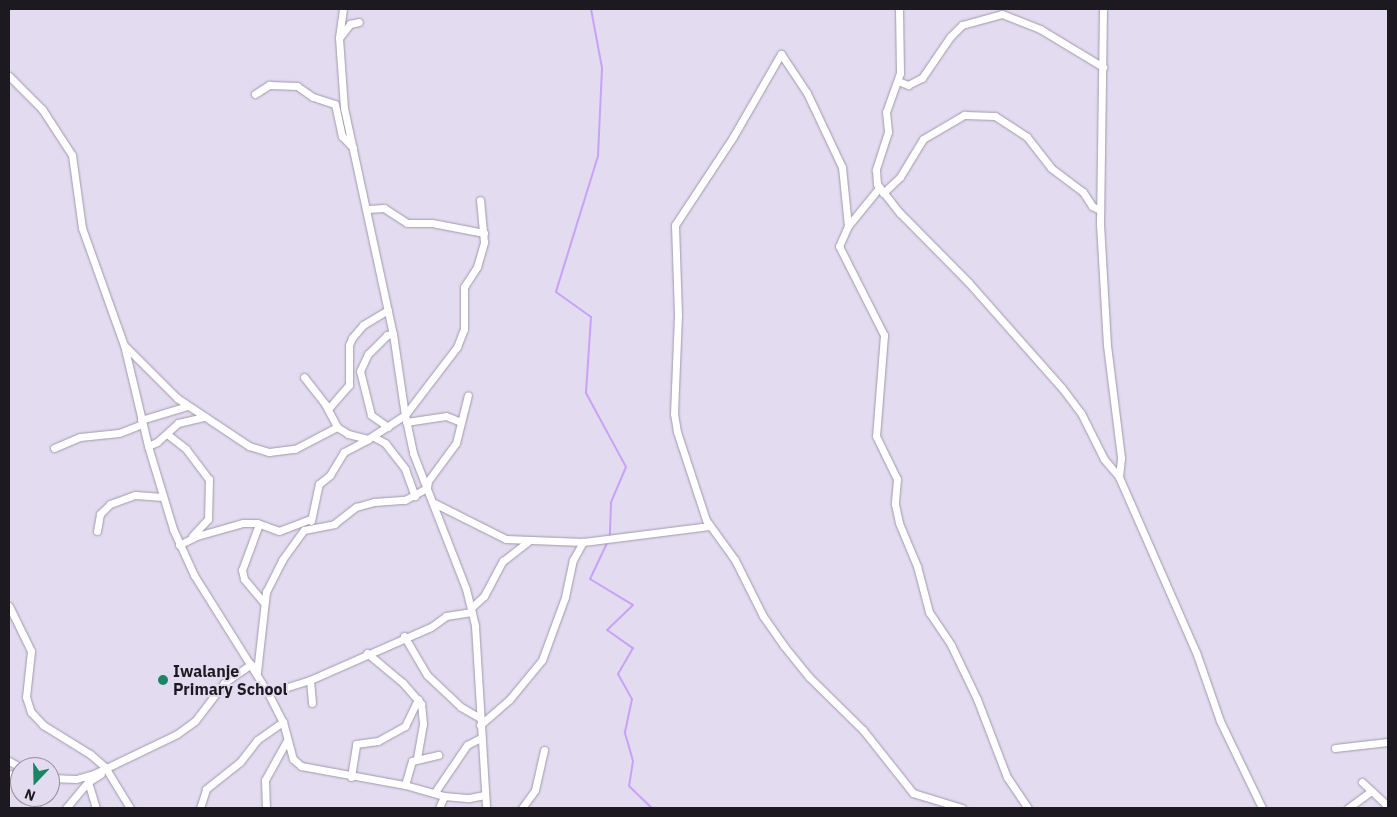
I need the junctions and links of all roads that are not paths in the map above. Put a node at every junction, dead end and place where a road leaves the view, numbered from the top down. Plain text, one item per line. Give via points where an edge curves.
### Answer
1 (344, 9) edge
2 (898, 9) edge
3 (1103, 9) edge
4 (359, 22) dead end
5 (339, 38) junction
6 (1103, 68) junction
7 (9, 76) edge
8 (898, 81) junction
9 (255, 94) dead end
10 (353, 148) junction
11 (881, 191) junction
12 (480, 200) dead end
13 (368, 209) junction
14 (1100, 210) junction
15 (848, 226) junction
16 (484, 233) junction
17 (388, 310) junction
18 (394, 334) junction
19 (124, 345) junction
20 (304, 377) dead end
21 (468, 395) dead end
22 (187, 406) junction
23 (328, 409) junction
24 (205, 417) junction
25 (406, 419) junction
26 (142, 422) junction
27 (461, 422) junction
28 (337, 427) junction
29 (388, 427) junction
30 (168, 434) junction
31 (370, 438) junction
32 (148, 446) junction
33 (54, 448) dead end
34 (1119, 477) junction
35 (427, 488) junction
36 (415, 496) junction
37 (163, 497) junction
38 (434, 504) junction
39 (311, 523) junction
40 (259, 524) junction
41 (710, 526) junction
42 (97, 531) dead end
43 (190, 538) junction
44 (527, 542) junction
45 (583, 542) junction
46 (179, 545) junction
47 (264, 603) junction
48 (9, 606) edge
49 (471, 610) junction
50 (404, 636) junction
51 (367, 653) junction
52 (251, 664) junction
53 (256, 673) junction
54 (310, 680) junction
55 (268, 693) junction
56 (418, 699) junction
57 (312, 703) dead end
58 (283, 722) junction
59 (480, 722) junction
60 (481, 738) junction
61 (286, 742) junction
62 (1388, 742) edge
63 (1335, 748) dead end
64 (544, 750) dead end
65 (438, 755) dead end
66 (417, 758) junction
67 (106, 769) junction
68 (350, 777) junction
69 (60, 779) edge
70 (88, 782) junction
71 (1362, 782) dead end
72 (405, 785) junction
73 (1371, 791) junction
74 (435, 792) junction
75 (485, 795) junction
76 (444, 796) junction
77 (1388, 806) edge
78 (66, 808) edge
79 (96, 808) edge
80 (130, 808) edge
81 (200, 808) edge
82 (266, 808) edge
83 (439, 808) edge
84 (486, 808) edge
85 (522, 808) edge
86 (962, 808) edge
87 (1028, 808) edge
88 (1262, 808) edge
89 (1348, 808) edge

1 - 5 street
2 - 8 street via 901,66
3 - 6 street
4 - 5 street via 350,24
5 - 10 street via 344,108
6 - 8 street via 1040,29 1002,14 962,25 922,78 908,85
6 - 14 street
7 - 19 street via 42,109 72,156 82,228
8 - 11 street via 888,106 888,132 875,176
9 - 10 street via 269,85 297,86 313,97 334,104 342,136
10 - 13 street
11 - 14 street via 900,177 923,139 964,115 995,116 1028,137 1051,168 1080,189 1092,206
11 - 15 street
11 - 34 street via 969,283 1062,388 1081,412 1104,459
12 - 16 street
13 - 16 street via 384,208 408,223 432,223
13 - 17 street
14 - 34 street via 1107,345 1121,458
15 - 41 street via 840,163 809,98 780,54 674,230 678,306 675,425
15 - 87 street via 839,246 841,254 884,335 876,436 897,479 895,504 899,523 917,566 929,612 951,645 978,699 1007,777
16 - 25 street via 481,258 464,286 464,329 457,347
17 - 18 street
17 - 23 street via 363,325 352,338 349,344 349,385
18 - 25 street
18 - 29 street via 387,335 368,354 360,371 371,415
19 - 22 street
19 - 26 street
20 - 23 street
21 - 27 street
22 - 24 street
22 - 26 street
23 - 28 street
24 - 28 street via 249,446 269,452 295,449
24 - 30 street via 178,423
25 - 27 street via 446,416
25 - 29 street
25 - 35 street
26 - 32 street
26 - 33 street via 119,433 84,436
27 - 35 street via 456,443 428,481
28 - 31 street
29 - 31 street
30 - 32 street
30 - 43 street via 186,449 209,479 208,519
31 - 36 street via 385,443 405,470
31 - 39 street via 344,452 330,475 319,484
32 - 37 street
34 - 88 street via 1199,660 1221,724
35 - 36 street
35 - 38 street
36 - 39 street via 356,508 334,524
37 - 42 street via 135,495 110,504 100,514
37 - 46 street
38 - 44 street via 493,535
38 - 49 street
39 - 40 street via 279,531
39 - 47 street via 282,560
40 - 43 street via 243,523
40 - 47 street via 242,570 244,579
41 - 45 street
41 - 86 street via 735,560 764,616 784,646 809,677 863,730 907,787 916,795
43 - 46 street
44 - 45 street
44 - 49 street via 503,561 486,593
45 - 59 street via 573,560 565,597 542,660 509,700
46 - 52 street via 209,601
47 - 53 street
48 - 67 street via 31,650 26,696 31,712 43,725 90,754
49 - 50 street via 446,616 431,627
49 - 59 street
50 - 51 street
50 - 59 street via 427,675
51 - 54 street
51 - 56 street
52 - 53 street
52 - 67 street via 219,688 190,725
53 - 55 street
54 - 55 street
54 - 57 street
55 - 58 street
56 - 66 street via 423,715
56 - 68 street via 405,726 378,741 356,744
58 - 61 street
58 - 81 street via 257,740 240,762 206,789
59 - 60 street
60 - 74 street via 468,745
60 - 75 street
61 - 68 street via 292,758 299,765
61 - 82 street via 265,780
62 - 63 street
64 - 85 street via 538,765 535,790
65 - 66 street
66 - 72 street via 410,763
67 - 69 street
67 - 70 street
67 - 80 street
68 - 72 street
70 - 78 street
70 - 79 street
71 - 73 street
72 - 74 street
73 - 77 street
73 - 89 street
74 - 76 street
75 - 76 street via 469,798
75 - 84 street
76 - 83 street

